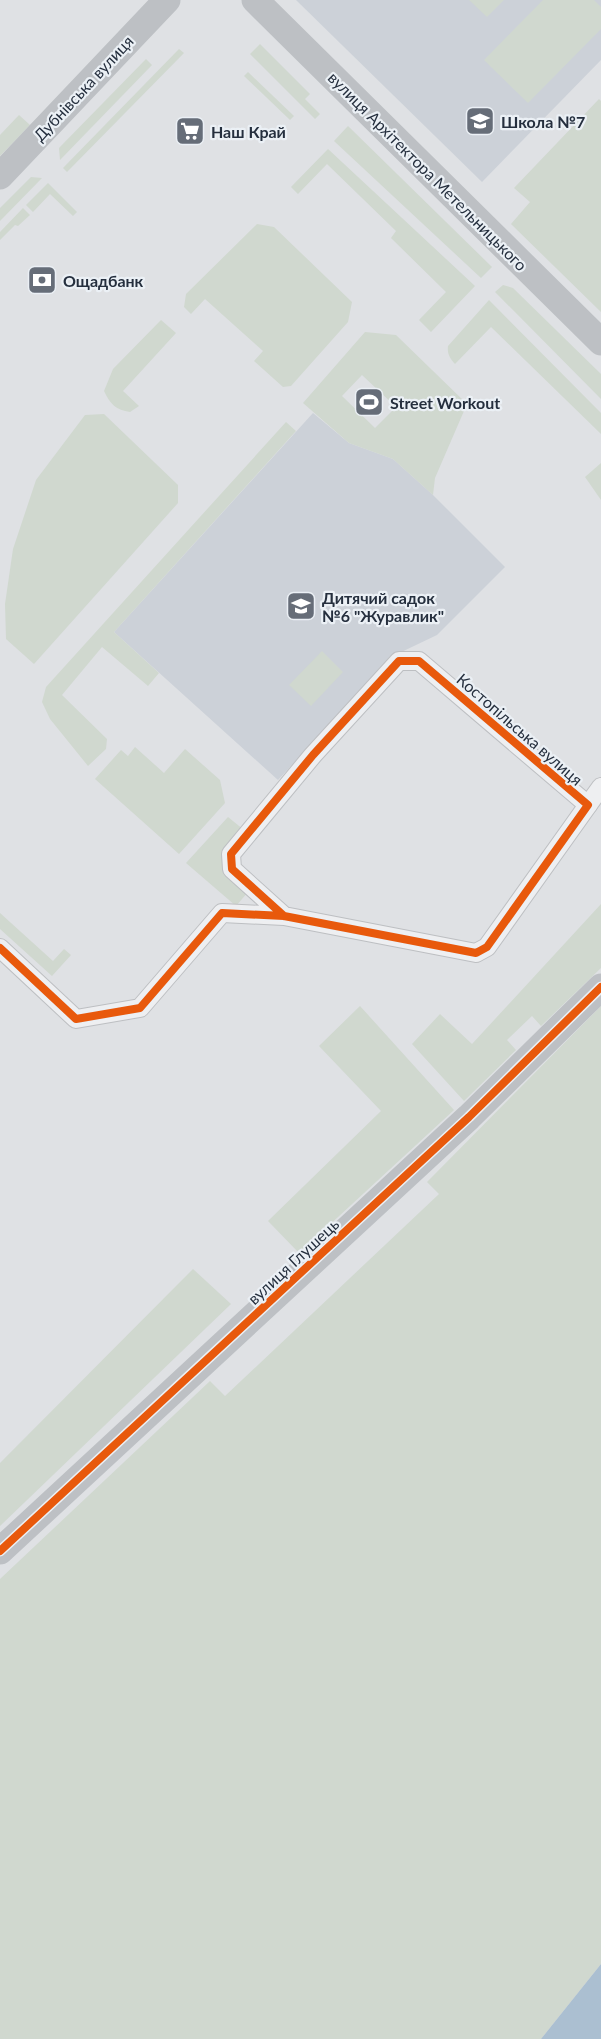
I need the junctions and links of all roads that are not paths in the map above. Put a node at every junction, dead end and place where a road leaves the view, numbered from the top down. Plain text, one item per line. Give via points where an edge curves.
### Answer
1 (167, 0) edge
2 (255, 0) edge
3 (0, 176) edge
4 (601, 342) edge
5 (601, 787) edge
6 (588, 805) junction
7 (284, 916) junction
8 (0, 948) edge
9 (601, 987) edge
10 (0, 1551) edge

1 - 3 street, Дубнівська вулиця
2 - 4 street, вулиця Архітектора Метельницького
5 - 6 street, Костопільська вулиця
6 - 7 street, Костопільська вулиця via 487,947 476,953
6 - 7 street, Костопільська вулиця via 419,661 399,661 313,755 231,854 232,869
7 - 8 street, Костопільська вулиця via 222,912 140,1008 76,1019
9 - 10 street, вулиця Глушець via 469,1117

